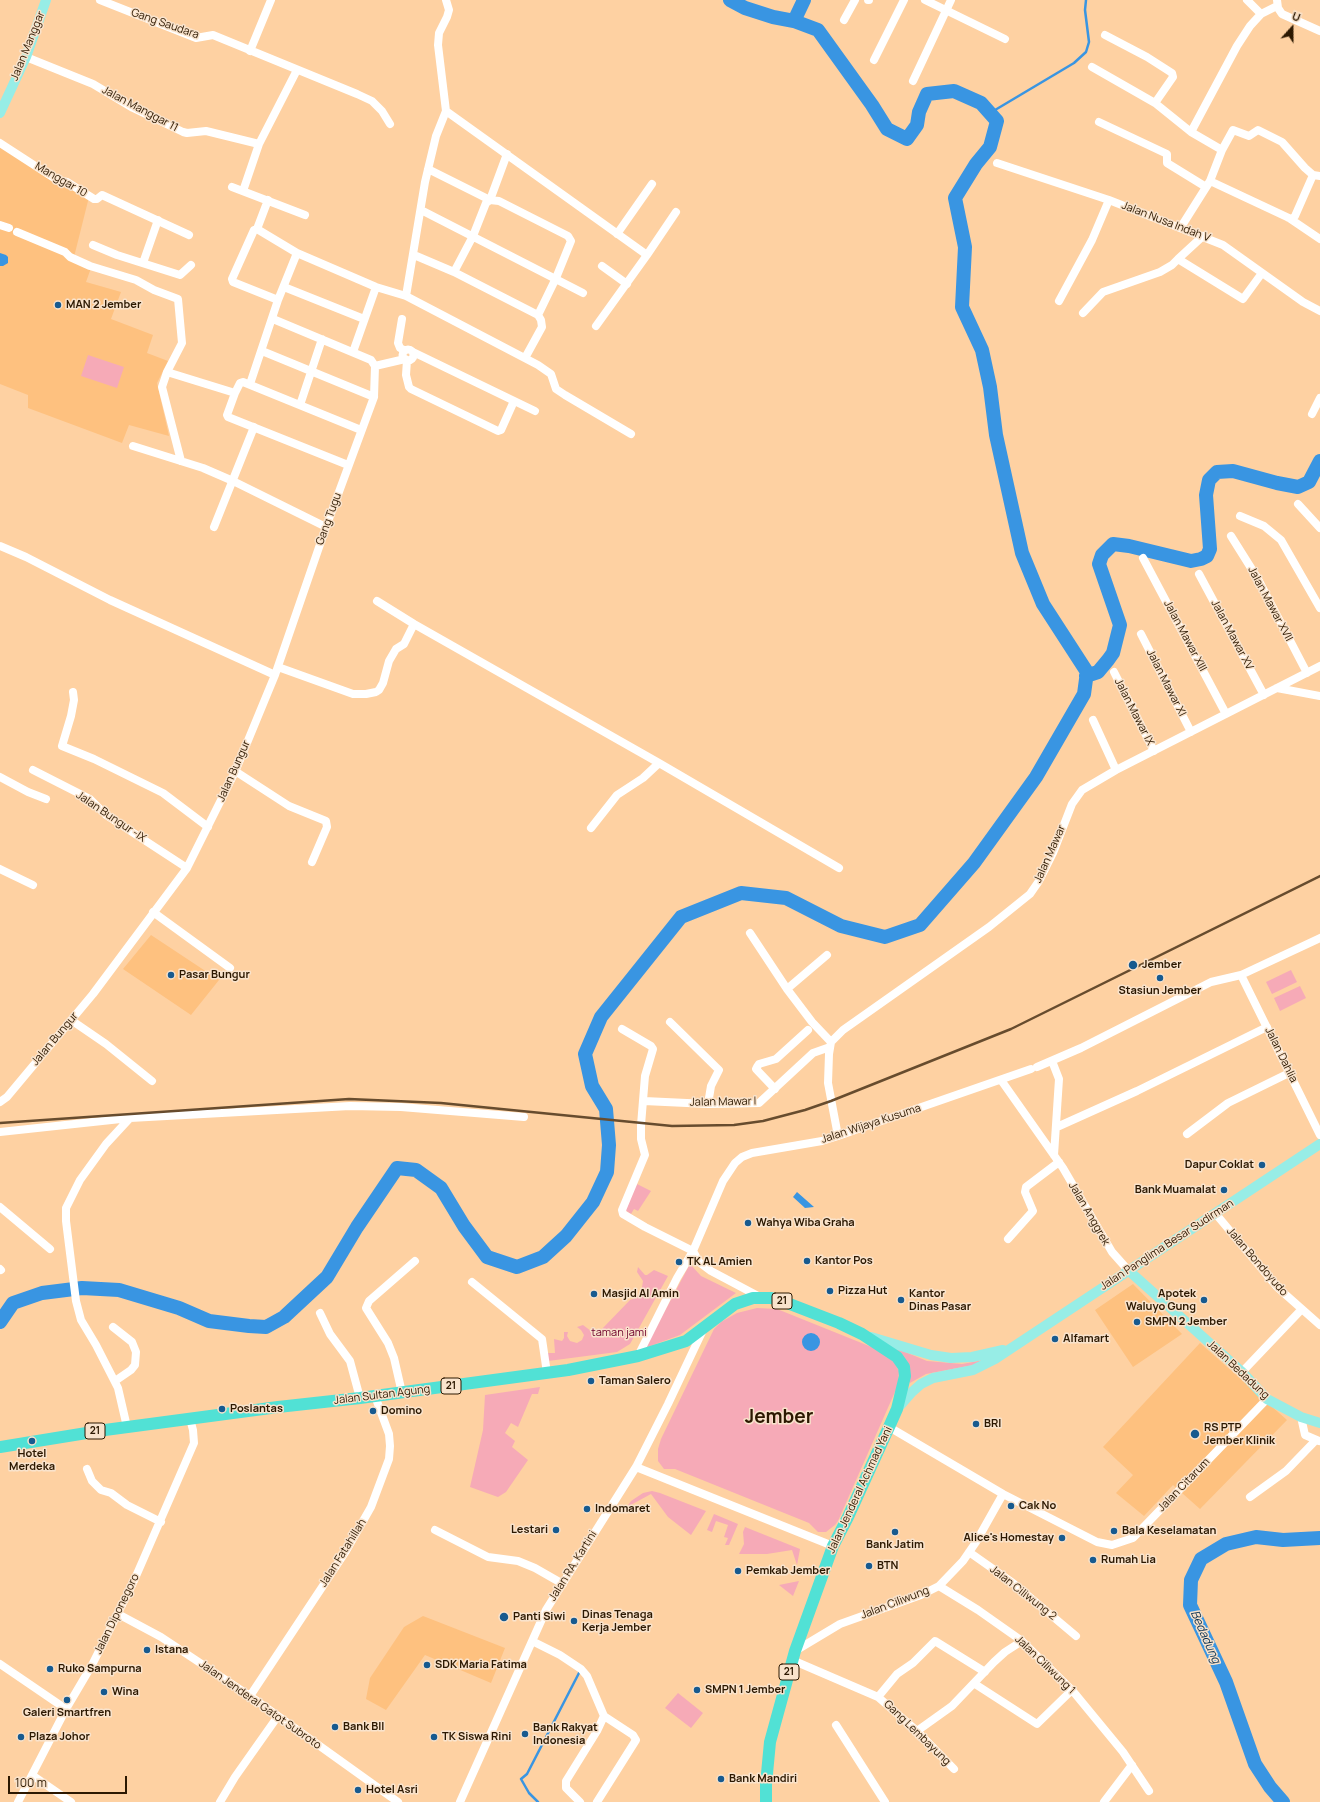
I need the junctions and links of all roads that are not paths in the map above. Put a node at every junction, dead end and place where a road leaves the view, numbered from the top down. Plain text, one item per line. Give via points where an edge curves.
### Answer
1 (46, 0) edge
2 (100, 0) edge
3 (271, 0) edge
4 (446, 0) edge
5 (855, 0) edge
6 (904, 0) edge
7 (925, 0) edge
8 (951, 0) edge
9 (1247, 0) edge
10 (1277, 3) edge
11 (946, 10) junction
12 (1261, 14) junction
13 (844, 20) dead end
14 (1320, 31) edge
15 (1105, 35) dead end
16 (1005, 39) dead end
17 (250, 51) junction
18 (26, 57) junction
19 (874, 60) dead end
20 (1092, 67) dead end
21 (297, 70) junction
22 (913, 81) dead end
23 (1155, 103) junction
24 (446, 111) junction
25 (0, 113) edge
26 (1099, 122) dead end
27 (390, 124) dead end
28 (1191, 132) junction
29 (0, 143) edge
30 (259, 144) junction
31 (1222, 150) junction
32 (507, 154) junction
33 (997, 164) dead end
34 (428, 169) junction
35 (1317, 175) edge
36 (652, 184) dead end
37 (1208, 184) junction
38 (232, 187) dead end
39 (243, 191) junction
40 (268, 200) junction
41 (490, 200) junction
42 (1110, 200) junction
43 (421, 210) junction
44 (676, 212) dead end
45 (305, 215) dead end
46 (1289, 218) junction
47 (158, 220) junction
48 (0, 225) edge
49 (1181, 227) junction
50 (257, 229) junction
51 (618, 234) junction
52 (189, 235) dead end
53 (473, 236) junction
54 (1203, 236) junction
55 (1320, 239) edge
56 (93, 245) dead end
57 (297, 253) junction
58 (414, 255) junction
59 (647, 255) junction
60 (1178, 259) junction
61 (143, 263) junction
62 (192, 265) dead end
63 (602, 266) dead end
64 (454, 272) junction
65 (1262, 273) junction
66 (556, 278) junction
67 (627, 284) junction
68 (284, 287) junction
69 (376, 287) junction
70 (583, 293) dead end
71 (404, 295) junction
72 (278, 300) junction
73 (1059, 301) dead end
74 (1320, 311) edge
75 (1083, 313) dead end
76 (538, 315) junction
77 (273, 318) junction
78 (364, 319) junction
79 (402, 319) dead end
80 (596, 326) dead end
81 (322, 338) junction
82 (404, 350) junction
83 (262, 351) junction
84 (353, 352) junction
85 (413, 352) junction
86 (525, 358) junction
87 (406, 360) junction
88 (374, 364) junction
89 (167, 372) junction
90 (311, 372) junction
91 (250, 384) junction
92 (235, 393) junction
93 (374, 397) junction
94 (1320, 398) edge
95 (514, 401) junction
96 (300, 405) junction
97 (535, 411) dead end
98 (1312, 414) dead end
99 (254, 427) junction
100 (361, 430) junction
101 (632, 434) dead end
102 (133, 446) dead end
103 (181, 461) junction
104 (348, 465) junction
105 (233, 482) junction
106 (1298, 504) dead end
107 (1240, 516) dead end
108 (214, 527) dead end
109 (326, 527) junction
110 (1320, 528) edge
111 (1231, 536) dead end
112 (0, 546) edge
113 (1143, 558) dead end
114 (1199, 574) dead end
115 (377, 600) dead end
116 (1320, 608) edge
117 (414, 624) junction
118 (1141, 634) dead end
119 (1319, 667) edge
120 (276, 671) junction
121 (1114, 672) dead end
122 (1307, 673) junction
123 (1277, 688) junction
124 (73, 692) dead end
125 (1264, 696) junction
126 (1320, 696) edge
127 (1226, 714) junction
128 (1093, 720) dead end
129 (1191, 732) junction
130 (1154, 751) junction
131 (659, 763) junction
132 (33, 770) dead end
133 (1116, 770) junction
134 (235, 771) junction
135 (0, 777) edge
136 (46, 799) dead end
137 (208, 827) junction
138 (591, 828) dead end
139 (312, 862) dead end
140 (187, 868) junction
141 (839, 868) dead end
142 (0, 869) edge
143 (33, 885) dead end
144 (153, 912) junction
145 (750, 933) dead end
146 (1320, 938) edge
147 (827, 955) dead end
148 (230, 968) dead end
149 (1242, 975) junction
150 (787, 988) junction
151 (71, 1020) junction
152 (670, 1022) dead end
153 (1267, 1027) junction
154 (622, 1028) dead end
155 (808, 1030) dead end
156 (831, 1044) junction
157 (1052, 1061) junction
158 (1290, 1073) junction
159 (152, 1080) dead end
160 (1002, 1080) junction
161 (775, 1089) junction
162 (644, 1101) junction
163 (0, 1102) edge
164 (708, 1104) junction
165 (130, 1118) junction
166 (524, 1118) dead end
167 (1057, 1128) junction
168 (0, 1132) edge
169 (1187, 1134) dead end
170 (1320, 1135) edge
171 (838, 1136) junction
172 (1320, 1144) edge
173 (1056, 1158) junction
174 (0, 1207) edge
175 (1215, 1213) junction
176 (1008, 1239) dead end
177 (50, 1249) dead end
178 (693, 1251) junction
179 (415, 1261) dead end
180 (1128, 1270) junction
181 (472, 1282) dead end
182 (761, 1297) junction
183 (1301, 1310) junction
184 (320, 1313) dead end
185 (1320, 1325) edge
186 (113, 1327) dead end
187 (704, 1327) junction
188 (862, 1334) junction
189 (1014, 1346) junction
190 (638, 1356) junction
191 (1242, 1372) junction
192 (548, 1373) junction
193 (115, 1381) junction
194 (402, 1393) junction
195 (375, 1396) junction
196 (360, 1398) junction
197 (1267, 1399) junction
198 (897, 1409) junction
199 (1301, 1417) junction
200 (190, 1419) junction
201 (1320, 1423) edge
202 (127, 1427) junction
203 (889, 1427) junction
204 (1318, 1441) edge
205 (1, 1448) edge
206 (636, 1466) junction
207 (87, 1469) dead end
208 (1003, 1494) junction
209 (1250, 1497) dead end
210 (161, 1522) junction
211 (435, 1530) dead end
212 (833, 1546) junction
213 (969, 1552) junction
214 (562, 1584) junction
215 (939, 1586) junction
216 (118, 1614) junction
217 (1076, 1636) dead end
218 (532, 1641) junction
219 (1022, 1641) junction
220 (794, 1656) junction
221 (0, 1664) edge
222 (985, 1672) junction
223 (975, 1684) junction
224 (1072, 1690) junction
225 (250, 1696) junction
226 (878, 1696) junction
227 (66, 1710) junction
228 (278, 1716) junction
229 (604, 1716) junction
230 (836, 1725) dead end
231 (917, 1731) junction
232 (1132, 1766) junction
233 (954, 1769) dead end
234 (32, 1775) junction
235 (1149, 1791) dead end
236 (18, 1802) edge
237 (71, 1802) edge
238 (220, 1802) edge
239 (398, 1802) edge
240 (460, 1802) edge
241 (580, 1802) edge
242 (597, 1802) edge
243 (766, 1802) edge
244 (886, 1802) edge
245 (1104, 1802) edge

1 - 18 main road, Jalan Manggar
2 - 17 street, Gang Saudara via 190,35 200,38 213,35
3 - 17 street
4 - 24 street via 449,10 439,33 438,45
5 - 13 street
6 - 19 street
7 - 11 street
8 - 11 street
9 - 12 street
10 - 12 street
10 - 14 street via 1282,14
11 - 16 street
11 - 22 street
12 - 28 street via 1237,46
15 - 23 street via 1172,73 1173,77
17 - 21 street, Gang Saudara
18 - 25 main road, Jalan Manggar
18 - 30 street, Jalan Manggar 11 via 92,84 133,108 183,132 206,131
20 - 23 street
21 - 27 street, Gang Saudara via 372,101
21 - 30 street
23 - 28 street
24 - 32 street
24 - 34 street via 436,136
26 - 37 street via 1166,154 1167,163
28 - 31 street
29 - 47 street, Manggar 10 via 57,180 67,182 94,199 102,194
30 - 39 street
31 - 35 street via 1231,131 1235,129 1249,136 1258,130 1282,142 1305,168
31 - 37 street
32 - 41 street
32 - 51 street
33 - 42 street, Jalan Nusa Indah V
34 - 41 street
34 - 43 street
35 - 46 street via 1295,216
36 - 51 street
37 - 46 street
37 - 49 street
38 - 39 street
39 - 40 street
40 - 45 street
40 - 50 street
41 - 53 street via 486,203
41 - 66 street via 499,201 570,238
42 - 49 street, Jalan Nusa Indah V
42 - 73 street
43 - 53 street
43 - 58 street
44 - 59 street
46 - 55 street
47 - 52 street, Manggar 10
47 - 61 street
48 - 89 street via 65,252 90,266 136,280 154,290 177,297 180,302 183,339
49 - 54 street, Jalan Nusa Indah V
50 - 57 street
50 - 72 street via 254,230 232,281
51 - 59 street
53 - 64 street
53 - 66 street
54 - 60 street
54 - 65 street, Jalan Nusa Indah V via 1227,247
56 - 61 street
57 - 68 street
57 - 69 street
58 - 64 street
58 - 71 street
59 - 67 street
60 - 65 street via 1243,299
60 - 75 street via 1160,272 1103,292
61 - 62 street via 181,276
63 - 67 street
64 - 76 street
65 - 74 street, Jalan Nusa Indah V
66 - 70 street
66 - 76 street
67 - 80 street
68 - 72 street
68 - 78 street
69 - 71 street
69 - 78 street
71 - 86 street
72 - 77 street
76 - 86 street via 542,327
77 - 81 street
77 - 83 street
78 - 84 street
79 - 82 street via 398,343
81 - 84 street
81 - 90 street
82 - 85 street via 409,349
82 - 87 street via 402,355
83 - 90 street
83 - 91 street
84 - 88 street
85 - 87 street via 414,357
85 - 95 street
86 - 101 street via 551,374 556,389
87 - 88 street
87 - 95 street via 406,375 411,389 498,431 501,430
88 - 93 street, Gang Tugu
89 - 92 street
89 - 103 street via 162,387
90 - 93 street
90 - 96 street
91 - 92 street via 241,382
91 - 96 street
92 - 99 street via 227,415
93 - 100 street, Gang Tugu
94 - 98 street
95 - 97 street
96 - 100 street
99 - 104 street
99 - 105 street
100 - 104 street, Gang Tugu
102 - 103 street
103 - 105 street
104 - 109 street, Gang Tugu
105 - 108 street
105 - 109 street
106 - 110 street
107 - 116 street via 1264,526 1281,540
109 - 120 street, Gang Tugu
111 - 122 street, Jalan Mawar XVII via 1258,579
112 - 120 street via 110,600
113 - 127 street, Jalan Mawar XIII
114 - 125 street, Jalan Mawar XV
115 - 117 street
117 - 120 street via 404,644 396,648 389,661 384,683 376,692 353,694
117 - 131 street
118 - 129 street, Jalan Mawar XI
119 - 122 street, Jalan Mawar
120 - 134 street, Jalan Bungur
121 - 130 street, Jalan Mawar IX
122 - 123 street, Jalan Mawar
123 - 125 street, Jalan Mawar
123 - 126 street
124 - 137 street via 71,716 62,746 163,793
125 - 127 street, Jalan Mawar
127 - 129 street, Jalan Mawar
128 - 133 street
129 - 130 street, Jalan Mawar
130 - 133 street, Jalan Mawar
131 - 138 street via 643,778 616,795
131 - 141 street
132 - 140 street, Jalan Bungur -IX via 90,799 106,815
133 - 156 street, Jalan Mawar via 1082,790 1072,804 1053,853 1030,894 989,927 843,1030
134 - 137 street, Jalan Bungur
134 - 139 street via 289,806 326,821 327,827
135 - 136 street
137 - 140 street, Jalan Bungur
140 - 144 street, Jalan Bungur
142 - 143 street
144 - 148 street
144 - 151 street, Jalan Bungur via 124,954
145 - 150 street
146 - 149 street, Jalan Wijaya Kusuma
147 - 150 street
149 - 153 street, Jalan Dahlia
149 - 157 street, Jalan Wijaya Kusuma via 1211,982
150 - 156 street
151 - 159 street
151 - 163 street, Jalan Bungur via 7,1097
152 - 164 street via 719,1070 711,1086
153 - 158 street, Jalan Dahlia
153 - 167 street
154 - 162 street via 652,1047 645,1076
155 - 161 street via 776,1059 757,1066 756,1069
156 - 161 street, Jalan Mawar I via 814,1053
156 - 171 street via 828,1083
157 - 160 street, Jalan Wijaya Kusuma
157 - 167 street via 1059,1079
158 - 169 street via 1228,1103
158 - 170 street, Jalan Dahlia
160 - 171 street, Jalan Wijaya Kusuma
160 - 173 street, Jalan Anggrek
161 - 164 street, Jalan Mawar I via 759,1103
162 - 164 street, Jalan Mawar I
162 - 178 street via 641,1139 645,1155 622,1210 623,1214
165 - 166 street via 350,1106 401,1107
165 - 168 street
165 - 193 street via 97,1156 80,1180 66,1208 76,1301 81,1320
167 - 173 street
171 - 178 street, Jalan Wijaya Kusuma via 752,1153 735,1162 723,1181
172 - 175 main road, Jalan Panglima Besar Sudirman
173 - 176 street via 1026,1187 1025,1192 1033,1211
173 - 180 street, Jalan Anggrek via 1112,1252
174 - 177 street
175 - 180 main road, Jalan Panglima Besar Sudirman
175 - 183 street, Jalan Bondoyudo via 1277,1287
178 - 182 street via 699,1262 711,1271
178 - 190 street, Jalan Wijaya Kusuma
179 - 194 street via 369,1301 366,1308 388,1343
180 - 189 main road, Jalan Panglima Besar Sudirman
180 - 191 main road, Jalan Bedadung
181 - 192 street via 543,1340
182 - 187 highway, Jalan Sultan Agung / 21 via 735,1304
182 - 188 highway, Jalan Sultan Agung / 21 via 799,1306
183 - 185 street, Jalan Bondoyudo
183 - 191 street
184 - 196 street via 330,1334 350,1361
186 - 193 street via 132,1342 136,1352 131,1370
187 - 190 highway, Jalan Sultan Agung / 21 via 686,1340
187 - 206 street, Jalan RA. Kartini
188 - 189 main road, Jalan Panglima Besar Sudirman via 914,1351 951,1358 980,1356
188 - 198 highway, 21 via 897,1358 904,1367 905,1376
189 - 198 main road, Jalan Panglima Besar Sudirman via 973,1370 933,1378 921,1384
190 - 192 highway, Jalan Sultan Agung / 21
191 - 197 main road, Jalan Bedadung
192 - 194 highway, Jalan Sultan Agung / 21
193 - 202 street
194 - 195 highway, Jalan Sultan Agung / 21
195 - 196 highway, Jalan Sultan Agung / 21
195 - 225 street, Jalan Fatahillah via 389,1434 390,1446 389,1459 371,1507 346,1551
196 - 200 highway, Jalan Sultan Agung / 21
197 - 199 main road, Jalan Bedadung
197 - 208 street, Jalan Citarum via 1133,1538 1125,1542 1112,1545 1097,1542
198 - 203 highway, Jalan Jenderal Achmad Yani / 21
199 - 201 main road, Jalan Bedadung
199 - 204 street via 1305,1435
200 - 202 highway, Jalan Sultan Agung / 21
200 - 210 street, Jalan Diponegoro via 194,1430 194,1443
202 - 205 highway, Jalan Sultan Agung / 21
203 - 208 street, Jalan Citarum
203 - 212 highway, Jalan Jenderal Achmad Yani / 21
204 - 209 street via 1286,1471
206 - 212 street
206 - 214 street, Jalan RA. Kartini
207 - 210 street via 92,1481 101,1490 111,1493 127,1505
208 - 213 street, Jalan Ciliwung
210 - 216 street, Jalan Diponegoro
211 - 214 street via 488,1557 518,1561 535,1568
212 - 220 highway, Jalan Jenderal Achmad Yani / 21
213 - 215 street, Jalan Ciliwung
213 - 217 street, Jalan Ciliwung 2 via 1013,1583
214 - 218 street, Jalan RA. Kartini via 546,1610
215 - 219 street, Jalan Ciliwung 1
215 - 220 street, Jalan Ciliwung via 840,1624
216 - 225 street, Jalan Jenderal Gatot Subroto via 161,1637
216 - 227 street, Jalan Diponegoro
218 - 229 street via 581,1669 587,1676
218 - 240 street, Jalan RA. Kartini
219 - 222 street via 1005,1652
219 - 224 street, Jalan Ciliwung 1
220 - 226 street, Gang Lembayung
220 - 243 highway, Jalan Jenderal Achmad Yani / 21 via 770,1742
221 - 227 street
222 - 223 street
222 - 226 street via 935,1640 913,1663 897,1674
223 - 224 street via 1037,1724
223 - 231 street via 952,1706
224 - 232 street, Jalan Ciliwung 1
225 - 228 street, Jalan Jenderal Gatot Subroto
226 - 231 street, Gang Lembayung
227 - 234 street, Jalan Diponegoro
228 - 238 street via 235,1776
228 - 239 street, Jalan Jenderal Gatot Subroto
229 - 241 street via 566,1781 566,1788
229 - 242 street via 636,1740
230 - 244 street
231 - 233 street, Gang Lembayung
232 - 235 street, Jalan Ciliwung 1
232 - 245 street
234 - 236 street, Jalan Diponegoro
234 - 237 street

